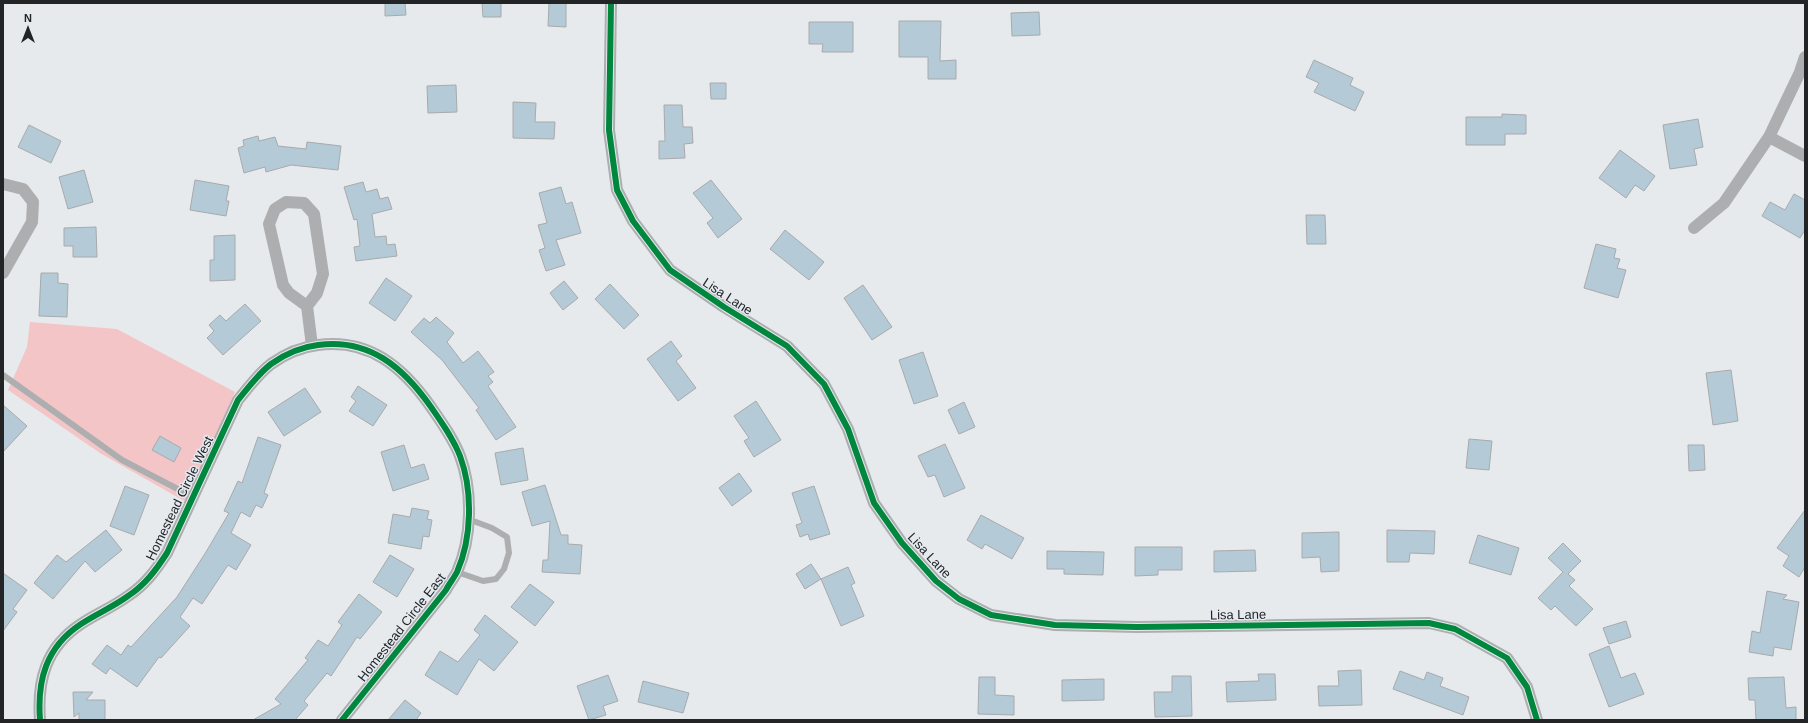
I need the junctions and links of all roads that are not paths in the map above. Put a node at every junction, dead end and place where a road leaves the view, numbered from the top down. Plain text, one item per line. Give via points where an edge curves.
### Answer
1 (611, 3) edge
2 (1805, 57) edge
3 (1769, 137) junction
4 (1805, 156) edge
5 (3, 184) edge
6 (1694, 228) dead end
7 (3, 273) edge
8 (307, 306) junction
9 (312, 346) junction
10 (3, 375) edge
11 (193, 497) junction
12 (468, 519) junction
13 (457, 572) junction
14 (40, 720) edge
15 (342, 720) edge
16 (1537, 720) edge

1 - 16 street, Lisa Lane via 609,130 617,190 633,221 670,270 724,308 787,346 824,384 848,429 874,502 902,543 936,581 959,599 991,615 1055,625 1137,627 1429,623 1455,629 1507,658 1527,687
2 - 3 street
3 - 4 street
3 - 6 street via 1724,203
5 - 7 street via 23,189 33,202 32,222
8 - 8 street via 289,293 283,285 269,224 274,209 286,202 304,203 314,214 324,274 317,293
8 - 9 street
9 - 11 street, Homestead Circle West via 291,352 271,364 238,400
9 - 12 street, Homestead Circle East via 341,344 381,356 398,368 419,389 450,435 460,456 465,474
10 - 11 lane via 122,460
11 - 14 street, Homestead Circle West via 167,553 143,584 129,596 81,623 60,643 42,674
12 - 13 street, Homestead Circle East
12 - 13 lane via 507,537 509,554 504,569 496,578 483,581
13 - 15 street, Homestead Circle East via 446,590

